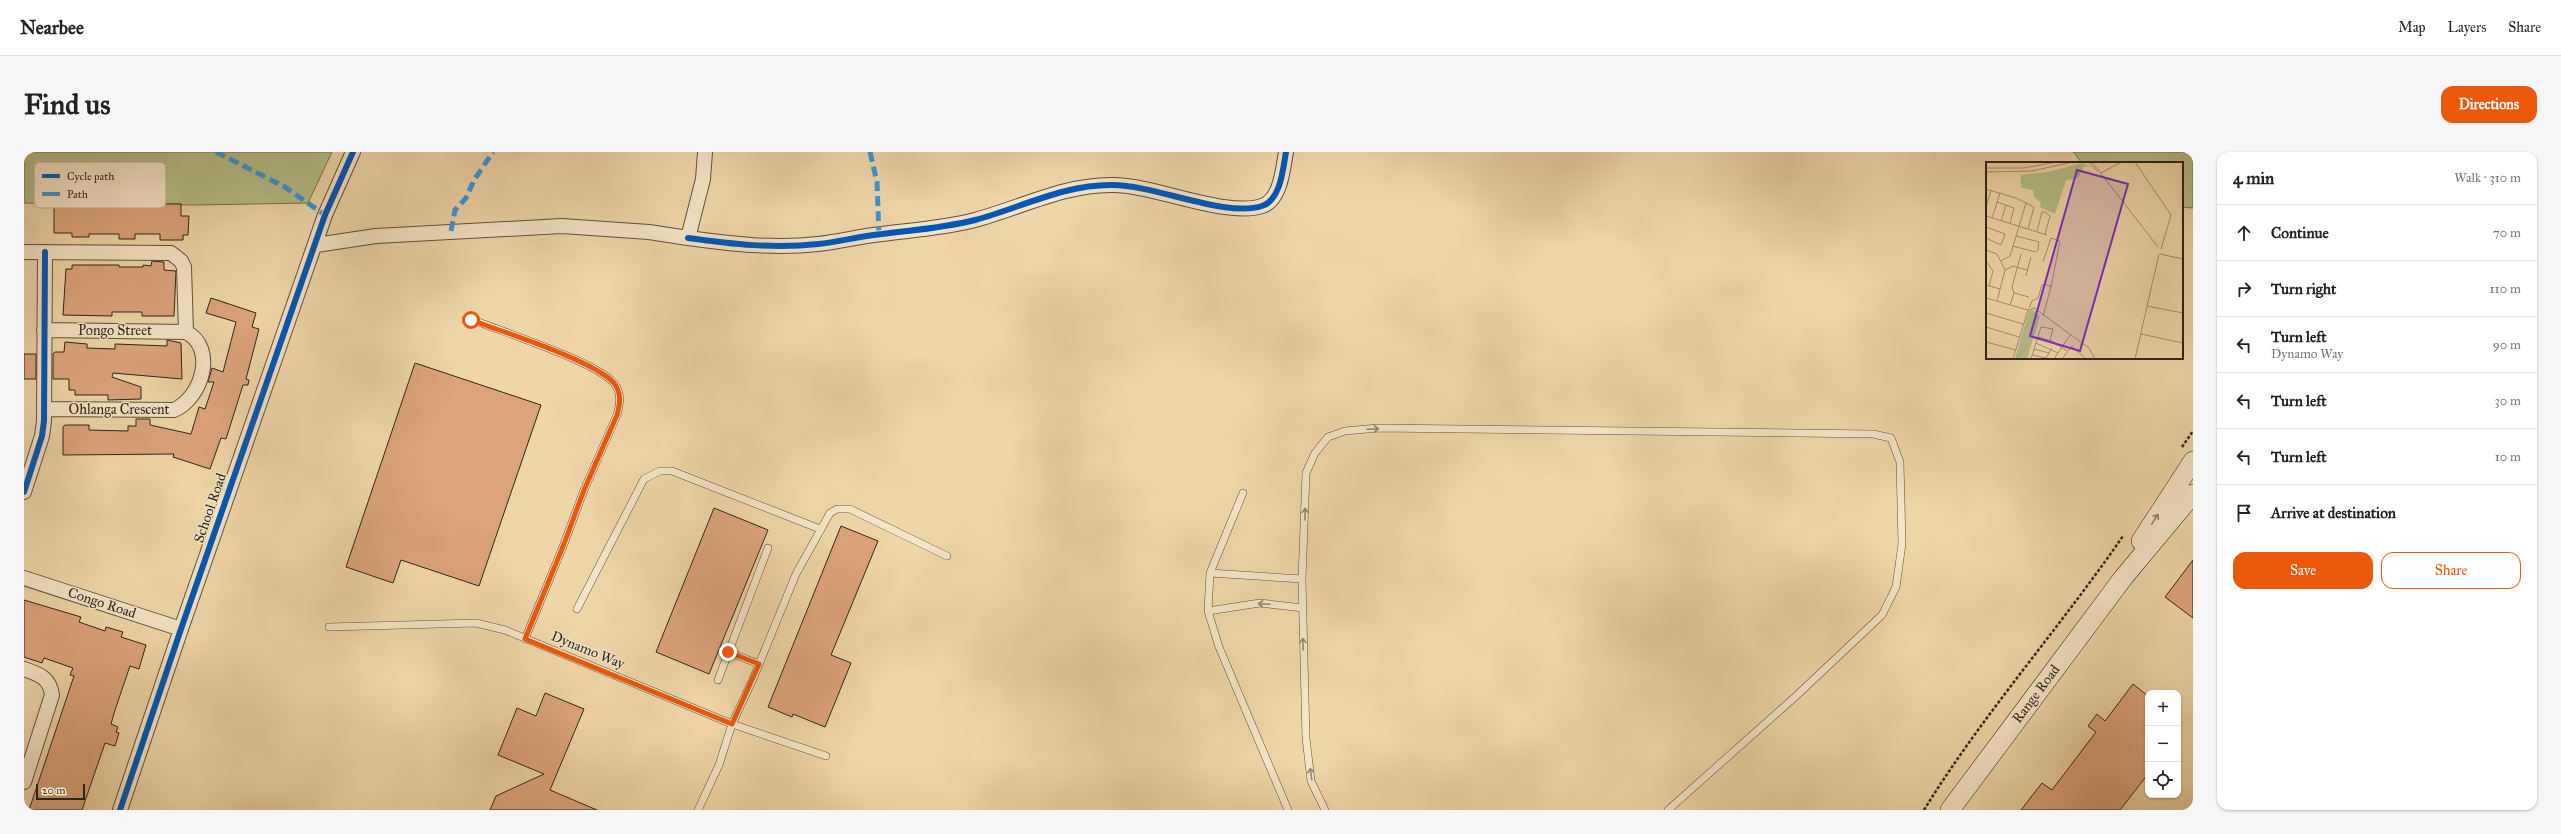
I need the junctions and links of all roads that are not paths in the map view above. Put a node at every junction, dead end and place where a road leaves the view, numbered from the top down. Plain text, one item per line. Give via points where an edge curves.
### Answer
1 (353, 152) edge
2 (705, 152) edge
3 (1286, 152) edge
4 (688, 238) junction
5 (316, 244) junction
6 (24, 252) edge
7 (45, 252) junction
8 (471, 320) dead end
9 (44, 330) junction
10 (186, 332) junction
11 (45, 409) junction
12 (2187, 456) edge
13 (24, 492) edge
14 (1243, 493) dead end
15 (2193, 494) edge
16 (2187, 505) edge
17 (820, 529) junction
18 (768, 548) dead end
19 (947, 556) dead end
20 (1210, 573) junction
21 (24, 578) edge
22 (2123, 578) junction
23 (1302, 579) junction
24 (1303, 608) junction
25 (577, 609) dead end
26 (1208, 611) junction
27 (329, 627) dead end
28 (181, 628) junction
29 (525, 639) junction
30 (728, 652) junction
31 (759, 664) junction
32 (24, 669) edge
33 (718, 680) dead end
34 (732, 724) junction
35 (826, 756) dead end
36 (24, 782) edge
37 (120, 810) edge
38 (698, 810) edge
39 (1288, 810) edge
40 (1325, 810) edge
41 (1668, 810) edge
42 (1950, 810) edge

1 - 5 street, School Road via 325,215
2 - 4 street via 703,179
3 - 4 street via 1283,172 1273,198 1269,203 1257,207 1206,204 1141,187 1105,185 1075,189 949,226 816,245 773,246
4 - 5 street via 648,232 562,226 376,236
5 - 28 street, School Road
6 - 7 street
7 - 9 street
7 - 10 street via 171,253 184,267
8 - 29 lane via 579,361 608,377 615,385 621,403
9 - 10 street, Pongo Street
9 - 11 street
10 - 11 street, Ohlanga Crescent via 199,342 204,360 198,385 192,398 184,406 174,410
11 - 13 street via 42,436
22 -> 12 main road, Range Road via 2132,555
14 - 20 lane
15 - 16 main road, Range Road
16 - 22 main road, Range Road
17 - 19 lane via 830,513 838,509 850,509
17 - 25 lane via 672,471 652,473 644,479 631,500
17 - 31 lane via 796,574
18 - 30 lane
20 - 23 lane
20 - 26 lane
21 - 28 street, Congo Road
22 - 42 main road, Range Road
23 - 24 lane
23 -> 41 lane via 1306,474 1314,452 1328,437 1345,431 1386,428 1873,434 1890,438 1900,462 1902,544 1896,587 1882,616
24 -> 26 lane via 1260,603
40 -> 24 lane via 1311,780 1306,738
26 - 39 lane via 1219,646
27 - 29 lane, Dynamo Way via 476,623
28 - 37 street, School Road
29 - 34 lane, Dynamo Way
30 - 31 lane
30 - 33 lane
31 - 34 lane
32 - 36 street via 41,675 49,684 52,701
34 - 35 lane, Dynamo Way
34 - 38 lane via 719,766

